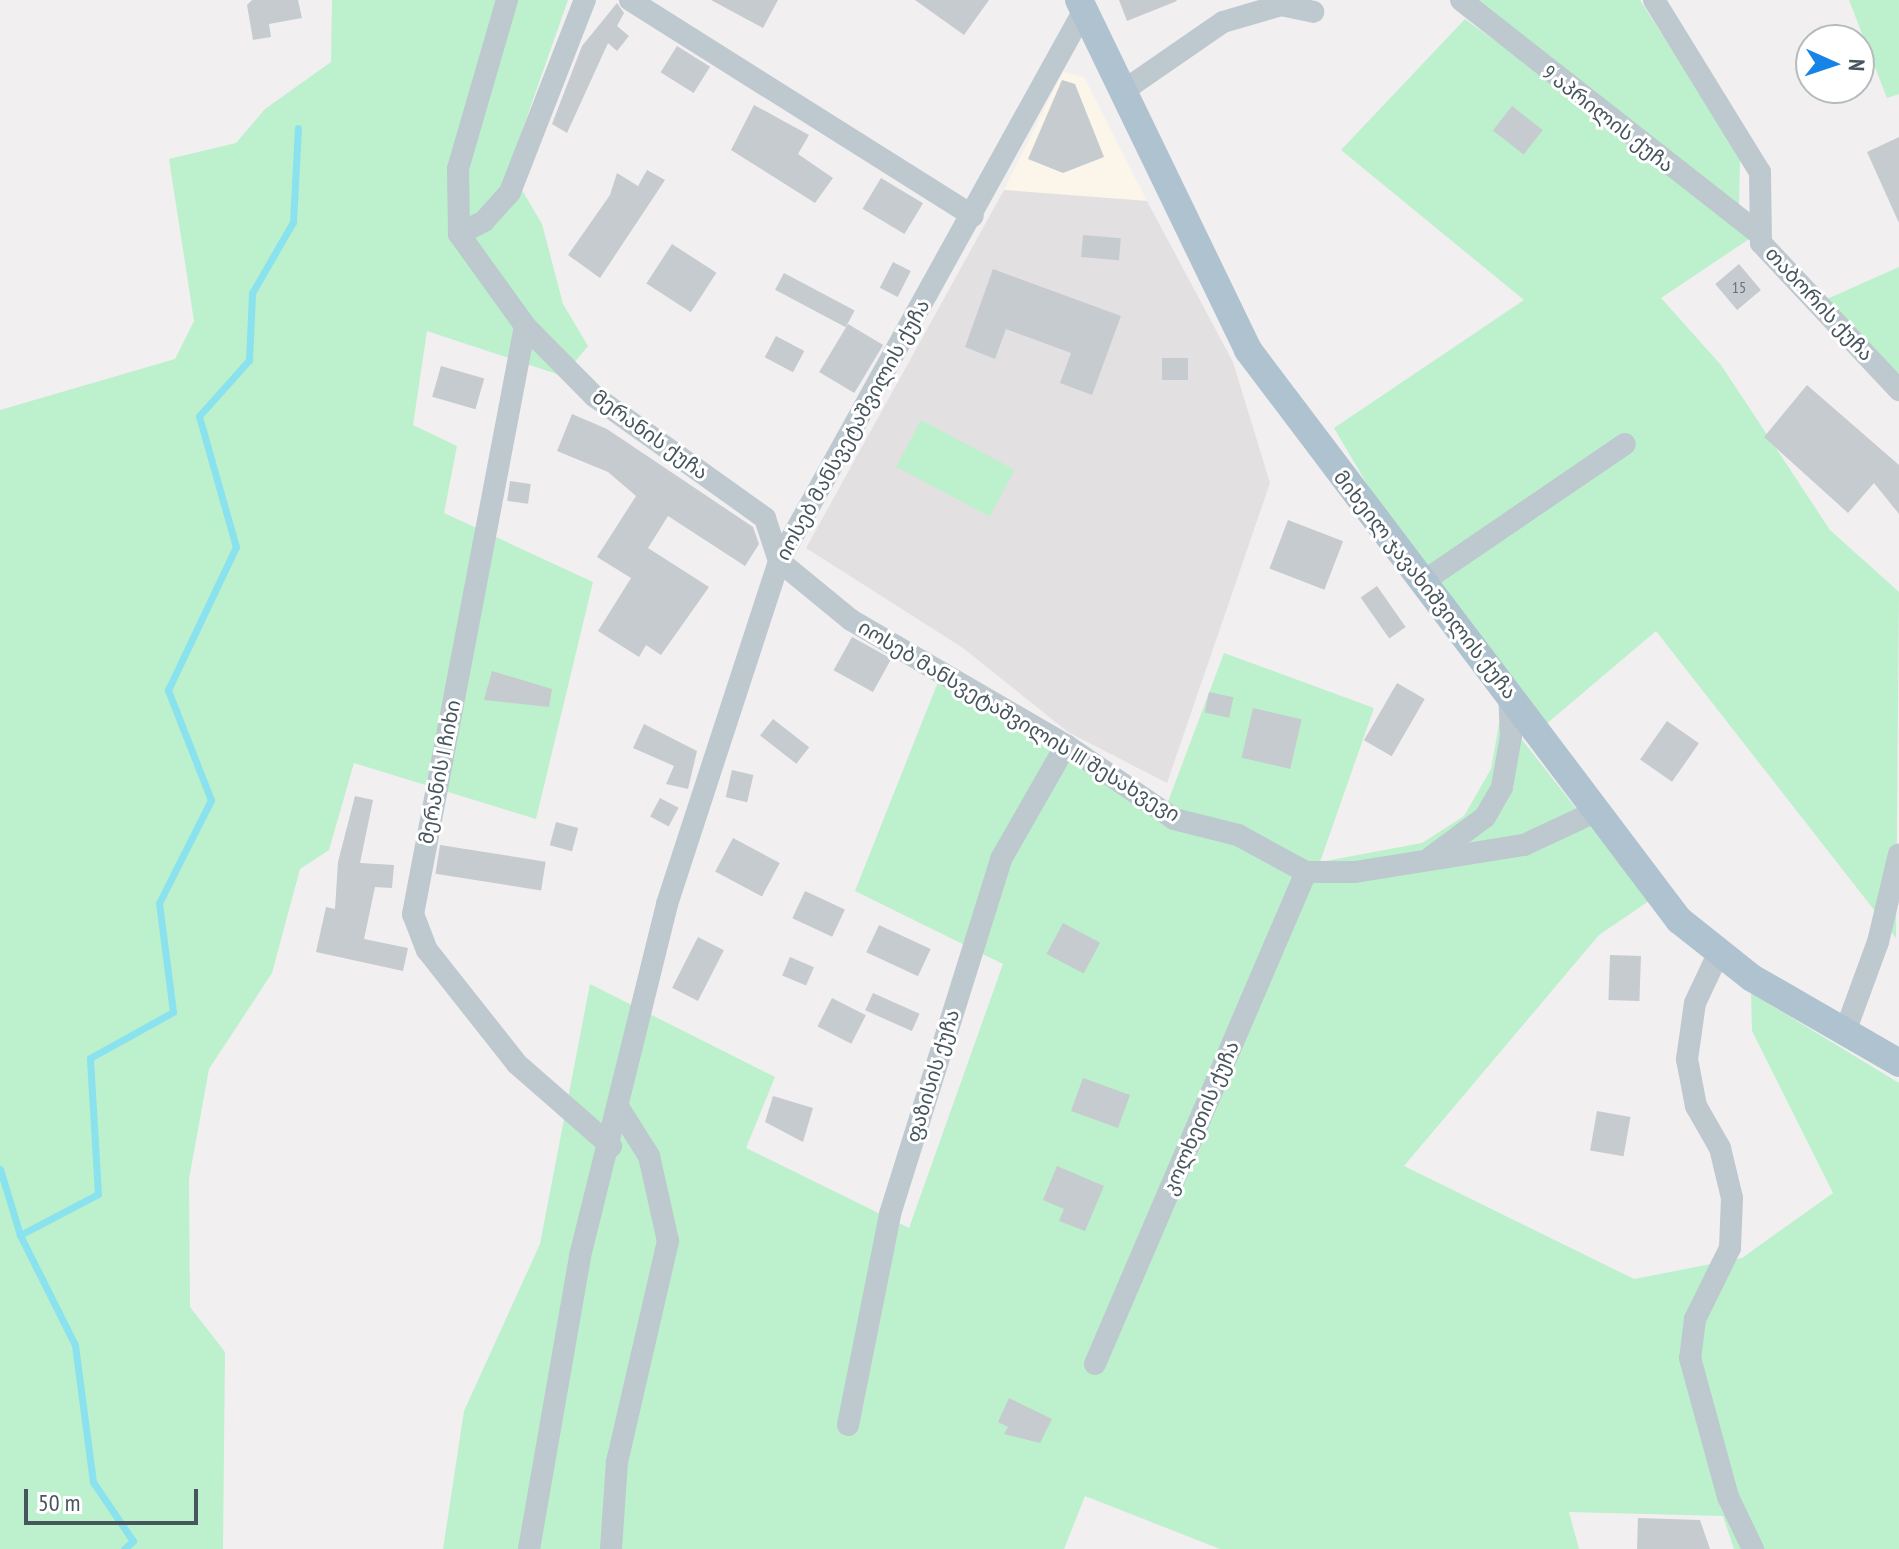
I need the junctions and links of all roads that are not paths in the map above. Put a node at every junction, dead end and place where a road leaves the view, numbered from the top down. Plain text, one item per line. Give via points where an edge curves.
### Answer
1 (507, 0) edge
2 (585, 0) edge
3 (630, 0) edge
4 (1461, 0) edge
5 (1654, 0) edge
6 (1082, 5) edge
7 (1313, 12) dead end
8 (1123, 91) junction
9 (973, 216) junction
10 (1758, 233) junction
11 (459, 234) junction
12 (525, 326) junction
13 (1899, 390) edge
14 (1625, 444) dead end
15 (779, 561) junction
16 (1424, 581) junction
17 (1509, 691) junction
18 (1066, 745) junction
19 (1597, 811) junction
20 (1899, 854) edge
21 (1426, 861) junction
22 (1306, 872) junction
23 (1719, 952) junction
24 (1845, 1032) junction
25 (1899, 1063) edge
26 (618, 1107) junction
27 (611, 1146) junction
28 (1095, 1364) dead end
29 (848, 1425) dead end
30 (529, 1549) edge
31 (611, 1549) edge
32 (1753, 1549) edge

1 - 11 street via 458,169
2 - 11 street via 510,192 484,221
3 - 9 street
4 - 10 street, 9 აპრილის ქუჩა
5 - 10 street, თაბორის ქუჩა via 1760,172
6 - 8 main road, მიხეილ ჯავახიშვილის ქუჩა
6 - 9 street, იოსებ მანსვეტაშვილის ქუჩა
7 - 8 street via 1281,5 1223,22
8 - 16 main road, მიხეილ ჯავახიშვილის ქუჩა via 1248,350
9 - 15 street, იოსებ მანსვეტაშვილის ქუჩა
10 - 13 street, თაბორის ქუჩა
11 - 12 street, მერანის ქუჩა
12 - 15 street, მერანის ქუჩა via 594,396 765,518
12 - 27 street, მერანის I ჩიხი via 413,914 427,950 517,1064
14 - 16 street
15 - 18 street, იოსებ მანსვეტაშვილის III შესახვევი via 851,620
15 - 26 street, იოსებ მანსვეტაშვილის ქუჩა via 667,904
16 - 17 main road, მიხეილ ჯავახიშვილის ქუჩა
17 - 19 main road, მიხეილ ჯავახიშვილის ქუჩა
17 - 21 street via 1511,736 1502,787 1485,817
18 - 22 street, იოსებ მანსვეტაშვილის III შესახვევი via 1174,819 1238,835
18 - 29 street, ფაზისის ქუჩა via 996,873 890,1214
19 - 21 street via 1524,845
19 - 23 main road, მიხეილ ჯავახიშვილის ქუჩა via 1679,920
20 - 24 street via 1878,942
21 - 22 street
22 - 28 street, კოლხეთის ქუჩა
23 - 24 main road, მიხეილ ჯავახიშვილის ქუჩა
23 - 32 street via 1695,1003 1687,1059 1696,1106 1720,1148 1732,1198 1730,1248 1695,1319 1690,1358 1728,1497
24 - 25 main road, მიხეილ ჯავახიშვილის ქუჩა
26 - 27 street, იოსებ მანსვეტაშვილის ქუჩა
26 - 31 street via 649,1156 668,1241 617,1462
27 - 30 street, იოსებ მანსვეტაშვილის ქუჩა via 580,1256

